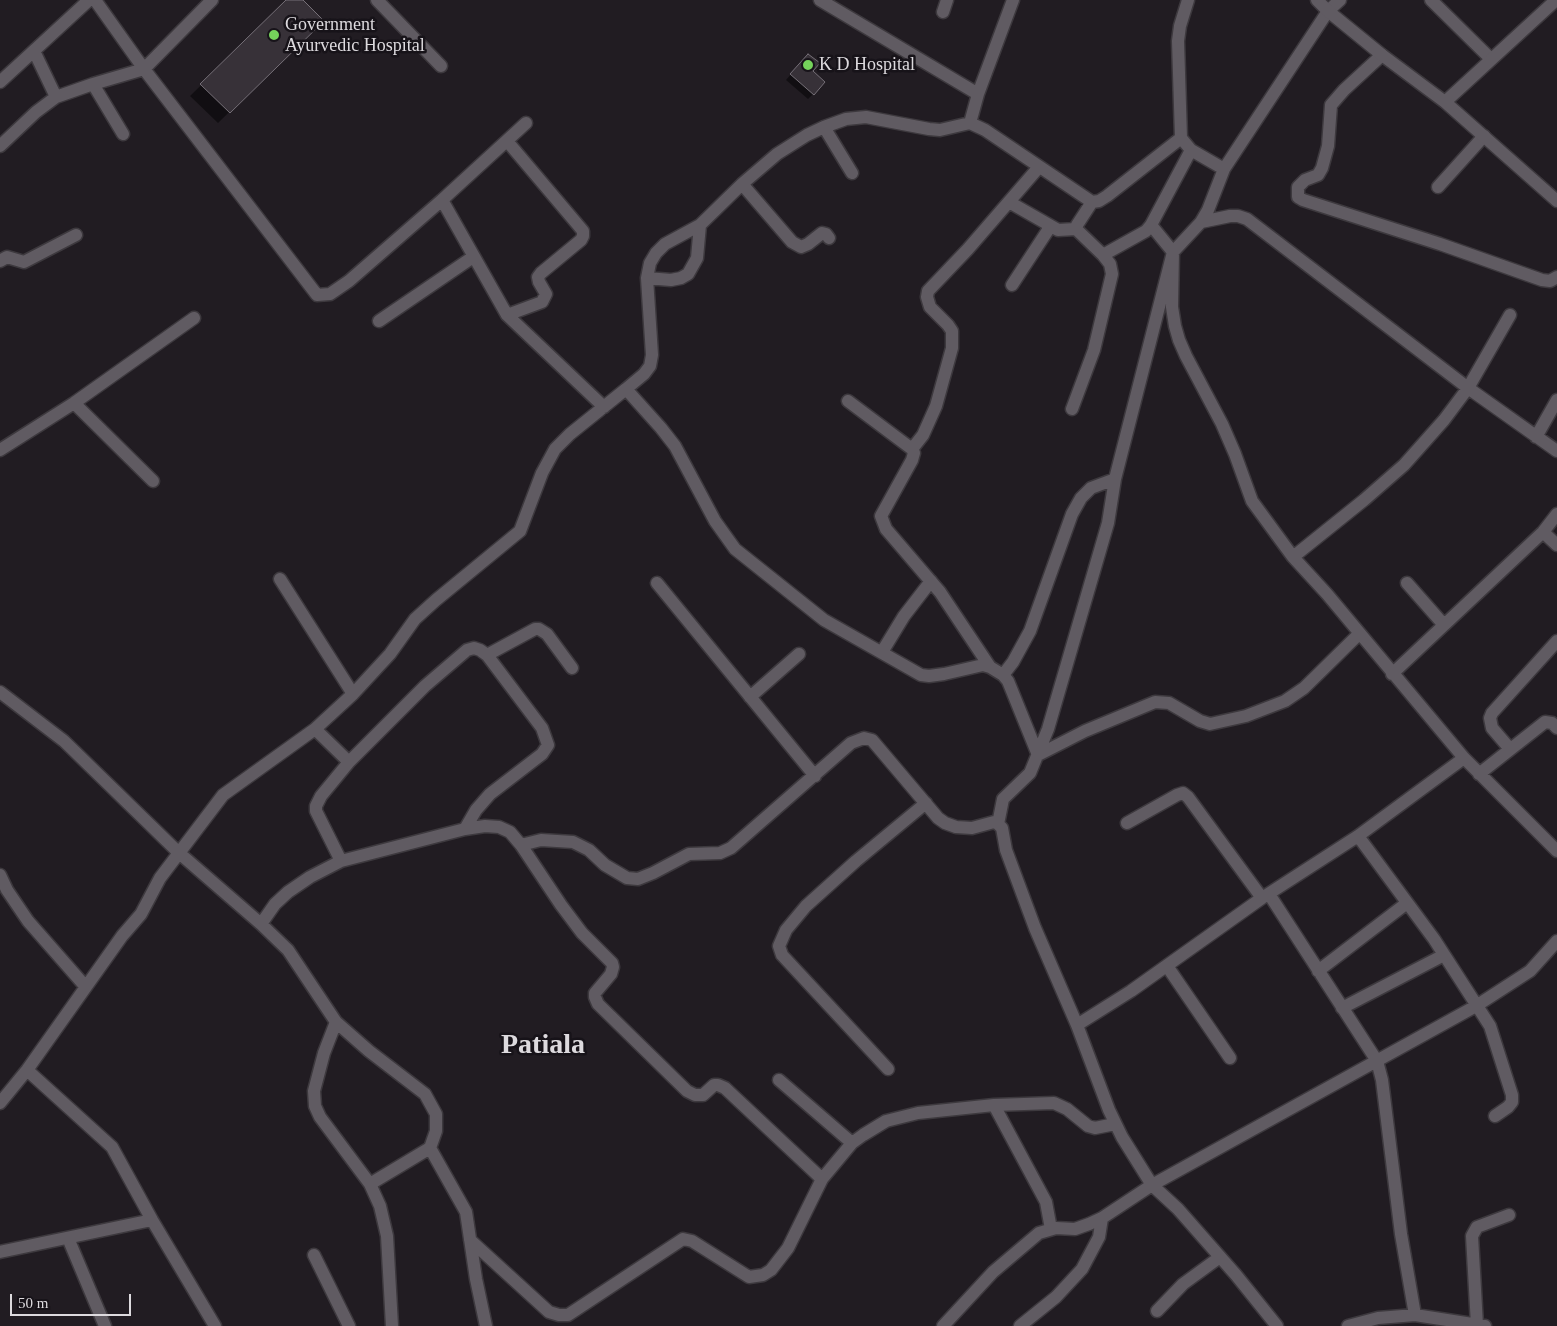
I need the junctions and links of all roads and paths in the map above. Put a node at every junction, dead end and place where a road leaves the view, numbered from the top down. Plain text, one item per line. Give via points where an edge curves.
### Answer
1 (89, 0) edge
2 (95, 0) edge
3 (212, 0) edge
4 (377, 0) edge
5 (820, 0) edge
6 (947, 0) edge
7 (1013, 0) edge
8 (1188, 0) edge
9 (1317, 0) edge
10 (1340, 0) edge
11 (1431, 0) edge
12 (1556, 0) edge
13 (1328, 11) junction
14 (943, 12) dead end
15 (34, 51) junction
16 (1382, 55) junction
17 (1491, 60) junction
18 (441, 66) dead end
19 (144, 69) junction
20 (0, 82) edge
21 (93, 84) junction
22 (978, 94) junction
23 (56, 97) junction
24 (1445, 102) junction
25 (526, 123) dead end
26 (970, 123) junction
27 (824, 127) junction
28 (123, 134) dead end
29 (1484, 136) junction
30 (1181, 138) junction
31 (506, 141) junction
32 (0, 146) edge
33 (1190, 150) junction
34 (1039, 166) junction
35 (1224, 169) junction
36 (852, 173) dead end
37 (742, 184) junction
38 (1438, 188) dead end
39 (442, 200) junction
40 (1557, 201) edge
41 (1009, 202) junction
42 (1092, 202) junction
43 (1201, 222) junction
44 (700, 224) junction
45 (1151, 225) junction
46 (1050, 227) junction
47 (1076, 229) junction
48 (76, 235) dead end
49 (829, 238) dead end
50 (1173, 252) junction
51 (1103, 255) junction
52 (474, 257) junction
53 (0, 261) edge
54 (1557, 277) edge
55 (647, 278) junction
56 (1012, 285) dead end
57 (507, 315) junction
58 (1510, 315) dead end
59 (194, 318) dead end
60 (380, 321) dead end
61 (1468, 388) junction
62 (626, 389) junction
63 (1557, 400) edge
64 (848, 401) dead end
65 (74, 403) junction
66 (604, 407) junction
67 (1072, 409) dead end
68 (0, 434) edge
69 (1536, 436) junction
70 (4, 447) edge
71 (912, 449) junction
72 (1557, 451) edge
73 (1115, 479) junction
74 (153, 480) dead end
75 (1557, 514) edge
76 (1543, 532) junction
77 (1557, 545) edge
78 (1292, 557) junction
79 (280, 579) dead end
80 (931, 582) junction
81 (1407, 582) dead end
82 (657, 583) dead end
83 (1444, 625) junction
84 (1359, 634) junction
85 (1557, 641) edge
86 (882, 652) junction
87 (799, 654) dead end
88 (486, 655) junction
89 (990, 667) junction
90 (572, 668) dead end
91 (1392, 674) junction
92 (1003, 675) junction
93 (0, 692) edge
94 (353, 694) junction
95 (750, 697) junction
96 (315, 728) junction
97 (1557, 728) edge
98 (1510, 749) junction
99 (1038, 755) junction
100 (1464, 758) junction
101 (349, 762) junction
102 (1479, 774) junction
103 (814, 776) junction
104 (926, 803) junction
105 (1127, 823) dead end
106 (998, 824) junction
107 (465, 829) junction
108 (1358, 836) junction
109 (520, 845) junction
110 (1557, 851) edge
111 (178, 852) junction
112 (342, 861) junction
113 (0, 875) edge
114 (1266, 896) junction
115 (1407, 903) junction
116 (261, 924) junction
117 (1557, 941) edge
118 (1444, 955) junction
119 (1167, 966) junction
120 (1318, 971) junction
121 (85, 986) junction
122 (1476, 1006) junction
123 (1342, 1008) junction
124 (336, 1022) junction
125 (1077, 1025) junction
126 (1230, 1058) dead end
127 (1376, 1061) junction
128 (888, 1069) dead end
129 (26, 1070) junction
130 (779, 1080) dead end
131 (0, 1103) edge
132 (994, 1105) junction
133 (1495, 1116) dead end
134 (1115, 1124) junction
135 (852, 1143) junction
136 (430, 1148) junction
137 (822, 1179) junction
138 (370, 1184) junction
139 (1152, 1185) junction
140 (1510, 1215) dead end
141 (1102, 1218) junction
142 (152, 1220) junction
143 (1051, 1229) junction
144 (68, 1238) junction
145 (470, 1240) junction
146 (0, 1252) edge
147 (314, 1255) dead end
148 (1220, 1257) junction
149 (1156, 1312) dead end
150 (1415, 1315) junction
151 (1481, 1325) edge
152 (105, 1326) edge
153 (215, 1326) edge
154 (349, 1326) edge
155 (392, 1326) edge
156 (486, 1326) edge
157 (943, 1326) edge
158 (1020, 1326) edge
159 (1276, 1326) edge
160 (1348, 1326) edge

1 - 15 street
2 - 19 street
3 - 19 street
4 - 18 street
5 - 22 street
6 - 14 street
7 - 22 street
8 - 30 street via 1178,41
9 - 13 street
10 - 13 street
11 - 17 street
12 - 17 street
13 - 16 street
13 - 35 street
15 - 20 street
15 - 23 street
16 - 24 street
16 - 54 street via 1331,105 1329,140 1322,168 1318,175 1298,187 1298,197 1542,280 1550,281
17 - 24 street
19 - 21 street
19 - 39 street via 317,295 330,294 349,281
21 - 23 street
21 - 28 street
22 - 26 street
23 - 32 street
24 - 29 street
25 - 31 street
26 - 27 street via 940,130 866,117 846,119
26 - 34 street
27 - 36 street
27 - 37 street via 791,144
29 - 38 street
29 - 40 street
30 - 33 street
30 - 42 street via 1107,196
31 - 39 street
31 - 57 street via 583,231 581,240 538,277 546,294 542,302
33 - 35 street
33 - 45 street
34 - 41 street
34 - 42 street
35 - 43 street
37 - 44 street
37 - 49 street via 792,242 801,246 808,244 822,233
39 - 52 street
41 - 46 street
41 - 71 street via 928,291 930,307 952,331 952,348 936,406 923,435
42 - 47 street
43 - 50 street
43 - 61 street via 1230,216 1247,219
44 - 55 street via 665,244 656,253
44 - 55 street via 697,258 688,274 671,280
45 - 50 street
45 - 51 street
46 - 47 street via 1062,231
46 - 56 street
47 - 51 street
48 - 53 street via 24,262 7,257
50 - 73 street
50 - 78 street via 1172,307 1186,356 1222,424 1252,502
51 - 67 street via 1110,264 1111,281 1094,350
52 - 57 street
52 - 60 street
55 - 62 street via 650,366
57 - 66 street
58 - 61 street
59 - 65 street
61 - 69 street
61 - 78 street via 1404,465
62 - 66 street
62 - 86 street via 675,446 715,521 735,549 824,620
63 - 69 street
64 - 71 street
65 - 70 street
65 - 74 street
66 - 94 street via 555,449 542,473 520,531 415,619 390,654
68 - 70 street
69 - 72 street
71 - 80 street via 912,460 881,516 886,529
73 - 92 street via 1091,488 1081,498 1072,514 1030,631
73 - 99 street via 1108,523 1095,570
75 - 76 street
76 - 77 street
76 - 83 street
78 - 84 street
79 - 94 street
80 - 86 street via 904,616
80 - 89 street
81 - 83 street
82 - 95 street
83 - 91 street
84 - 91 street
84 - 99 street via 1304,688 1285,701 1246,716 1210,724 1169,702 1155,702
85 - 98 street via 1492,713 1492,728
86 - 89 street via 921,675 944,674 976,666
87 - 95 street
88 - 90 street via 524,633 539,629 547,634
88 - 101 street via 474,648 468,650 425,686
88 - 107 street via 542,728 548,745 542,754 490,794
89 - 92 street
91 - 100 street
92 - 99 street
93 - 111 street via 64,741
94 - 96 street
95 - 103 street
96 - 101 street
96 - 111 street via 223,795
97 - 98 street via 1545,722
98 - 102 street
99 - 106 street via 1030,773 1003,799
100 - 102 street
100 - 108 street
101 - 112 street via 320,796 316,806
102 - 110 street
103 - 104 street via 851,743 864,738 878,746
103 - 109 street via 731,848 689,854 638,879 627,878 573,842 541,840
104 - 106 street via 938,818 956,827 972,828 988,822
104 - 128 street via 806,906 786,930 779,946 782,955
105 - 114 street via 1177,794 1183,794
106 - 125 street via 1035,928
107 - 109 street via 499,827 510,832
107 - 112 street
108 - 114 street
108 - 115 street
109 - 137 street via 577,926 612,962 611,974 595,993 598,1004 687,1091 703,1095 714,1086 725,1088
111 - 116 street
111 - 121 street via 141,914
112 - 116 street via 288,892
113 - 121 street via 28,921
114 - 119 street
114 - 120 street
115 - 118 street
115 - 120 street
116 - 124 street via 288,950
117 - 122 street via 1530,971
118 - 122 street
118 - 123 street
119 - 125 street
119 - 126 street
120 - 123 street
121 - 129 street
122 - 127 street
122 - 133 street via 1490,1026 1512,1095 1508,1108
123 - 127 street
124 - 136 street via 425,1094 436,1114 436,1131
124 - 138 street via 314,1091 315,1106
125 - 134 street
127 - 139 street
127 - 150 street via 1382,1080 1401,1234
129 - 131 street
129 - 142 street via 112,1147
130 - 135 street
132 - 134 street via 1054,1103 1067,1108 1088,1126 1095,1128
132 - 135 street via 898,1117
132 - 143 street via 1046,1202
134 - 139 street
135 - 137 street
136 - 138 street
136 - 145 street via 466,1212
137 - 145 street via 788,1248 763,1276 749,1277 692,1241 683,1239 568,1315 549,1312
138 - 155 street via 380,1206 387,1236
139 - 141 street
139 - 148 street
140 - 151 street via 1477,1227 1472,1236
141 - 143 street via 1075,1228
141 - 158 street via 1099,1237 1082,1269 1056,1297
142 - 144 street
142 - 153 street
143 - 157 street via 1028,1240
144 - 146 street
144 - 152 street
145 - 156 street
147 - 154 street
148 - 149 street via 1183,1284
148 - 159 street
150 - 151 street
150 - 160 street via 1378,1318

